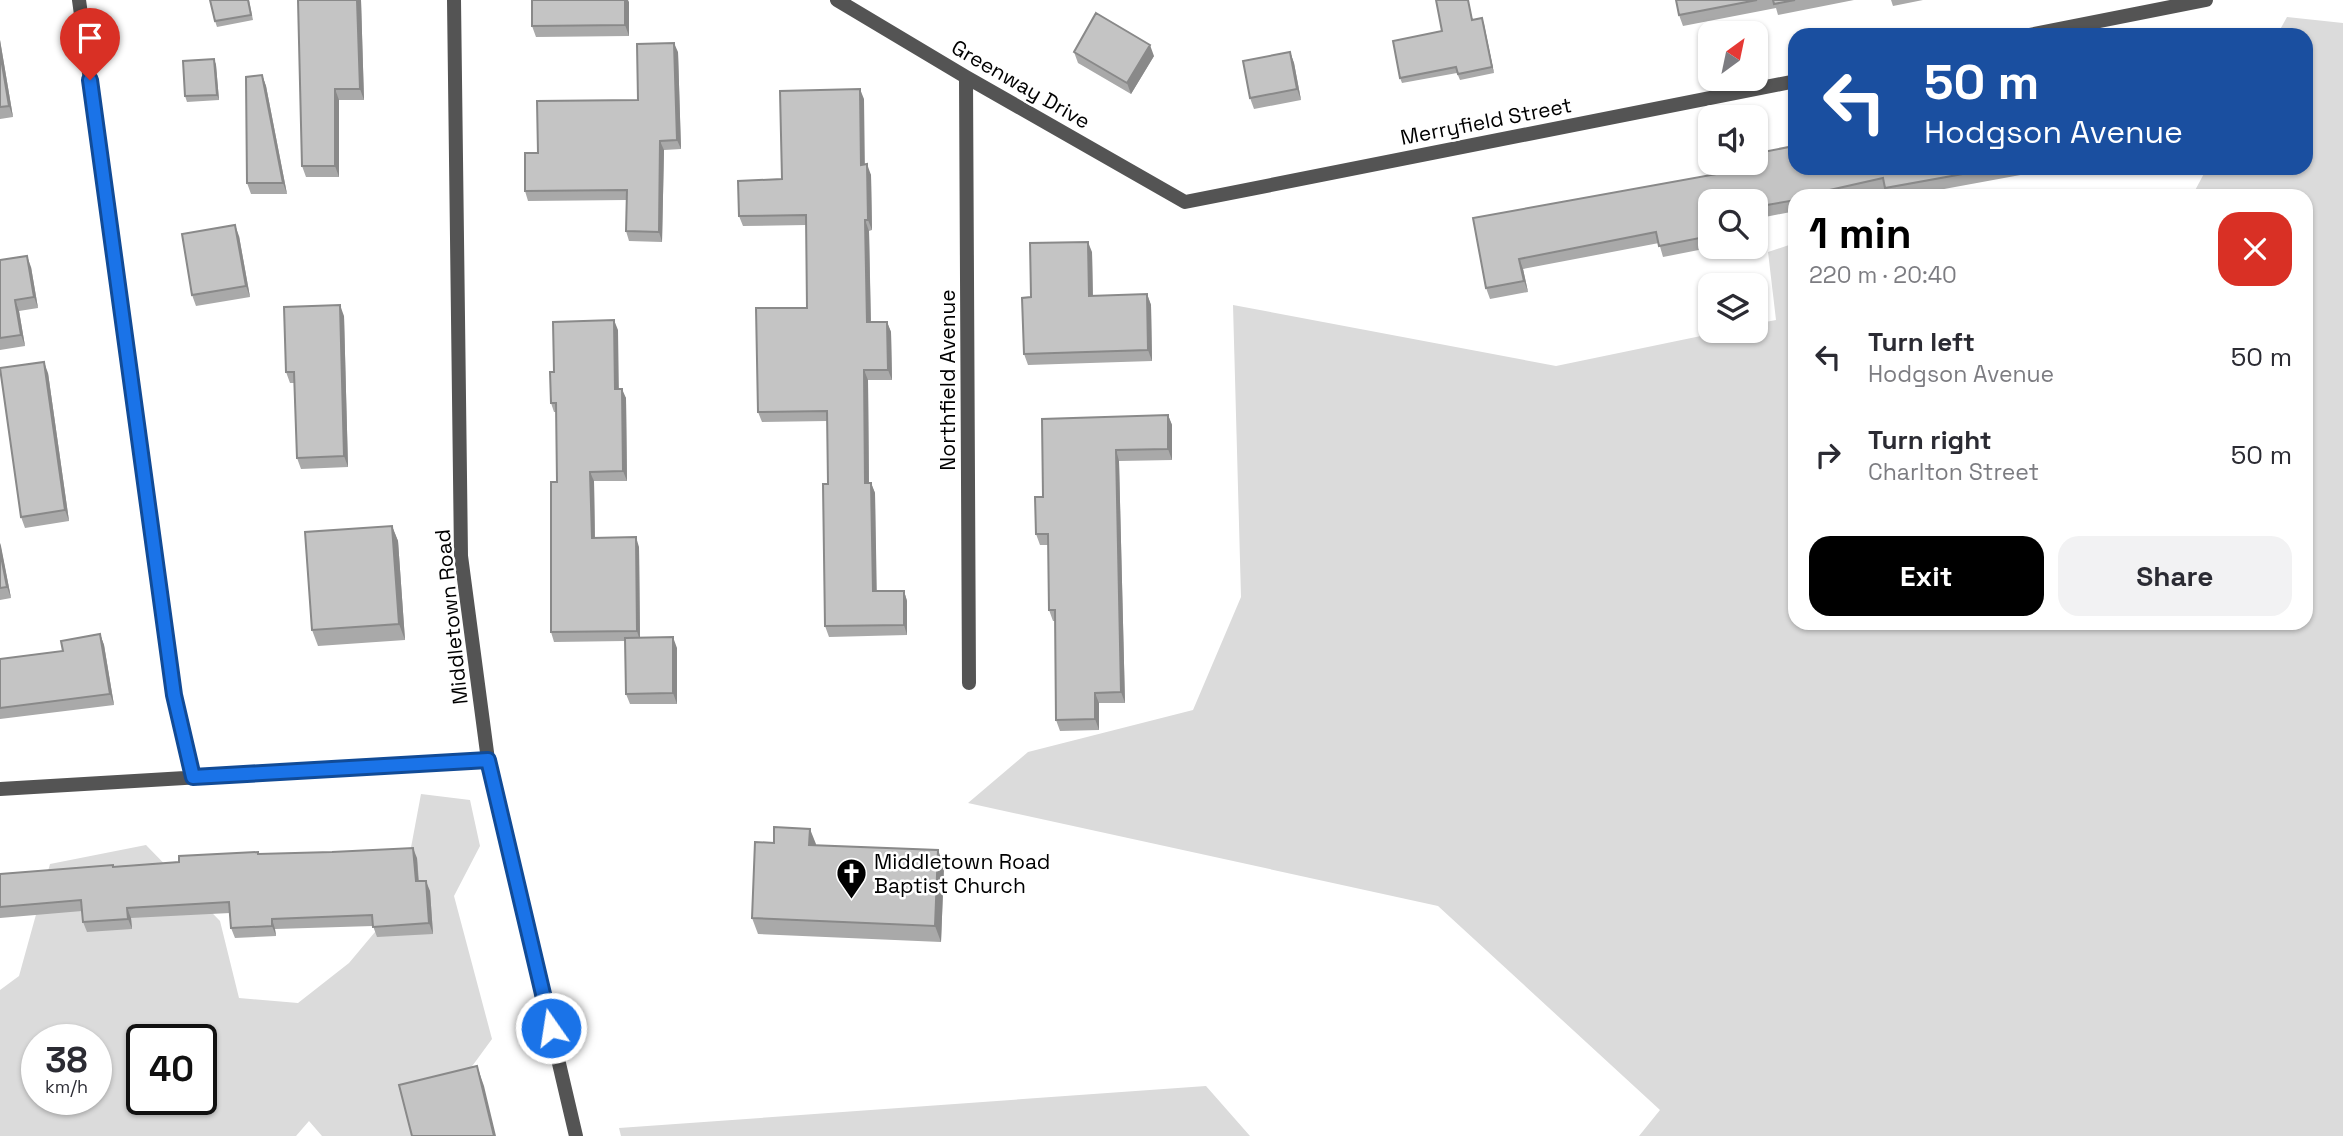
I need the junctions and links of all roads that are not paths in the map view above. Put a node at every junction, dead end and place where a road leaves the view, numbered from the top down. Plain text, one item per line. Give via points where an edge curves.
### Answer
1 (79, 0) edge
2 (454, 0) edge
3 (837, 0) edge
4 (2206, 0) edge
5 (2064, 28) edge
6 (966, 77) junction
7 (1788, 83) edge
8 (1185, 202) joint
9 (969, 683) dead end
10 (488, 760) junction
11 (193, 777) junction
12 (0, 789) edge
13 (576, 1136) edge

1 - 11 street via 174,695
2 - 10 street, Middletown Road via 461,556
3 - 6 street, Greenway Drive
4 - 5 street
6 - 8 street, Greenway Drive
6 - 9 street, Northfield Avenue
7 - 8 street, Merryfield Street
10 - 11 street
10 - 13 street, Middletown Road
11 - 12 street

